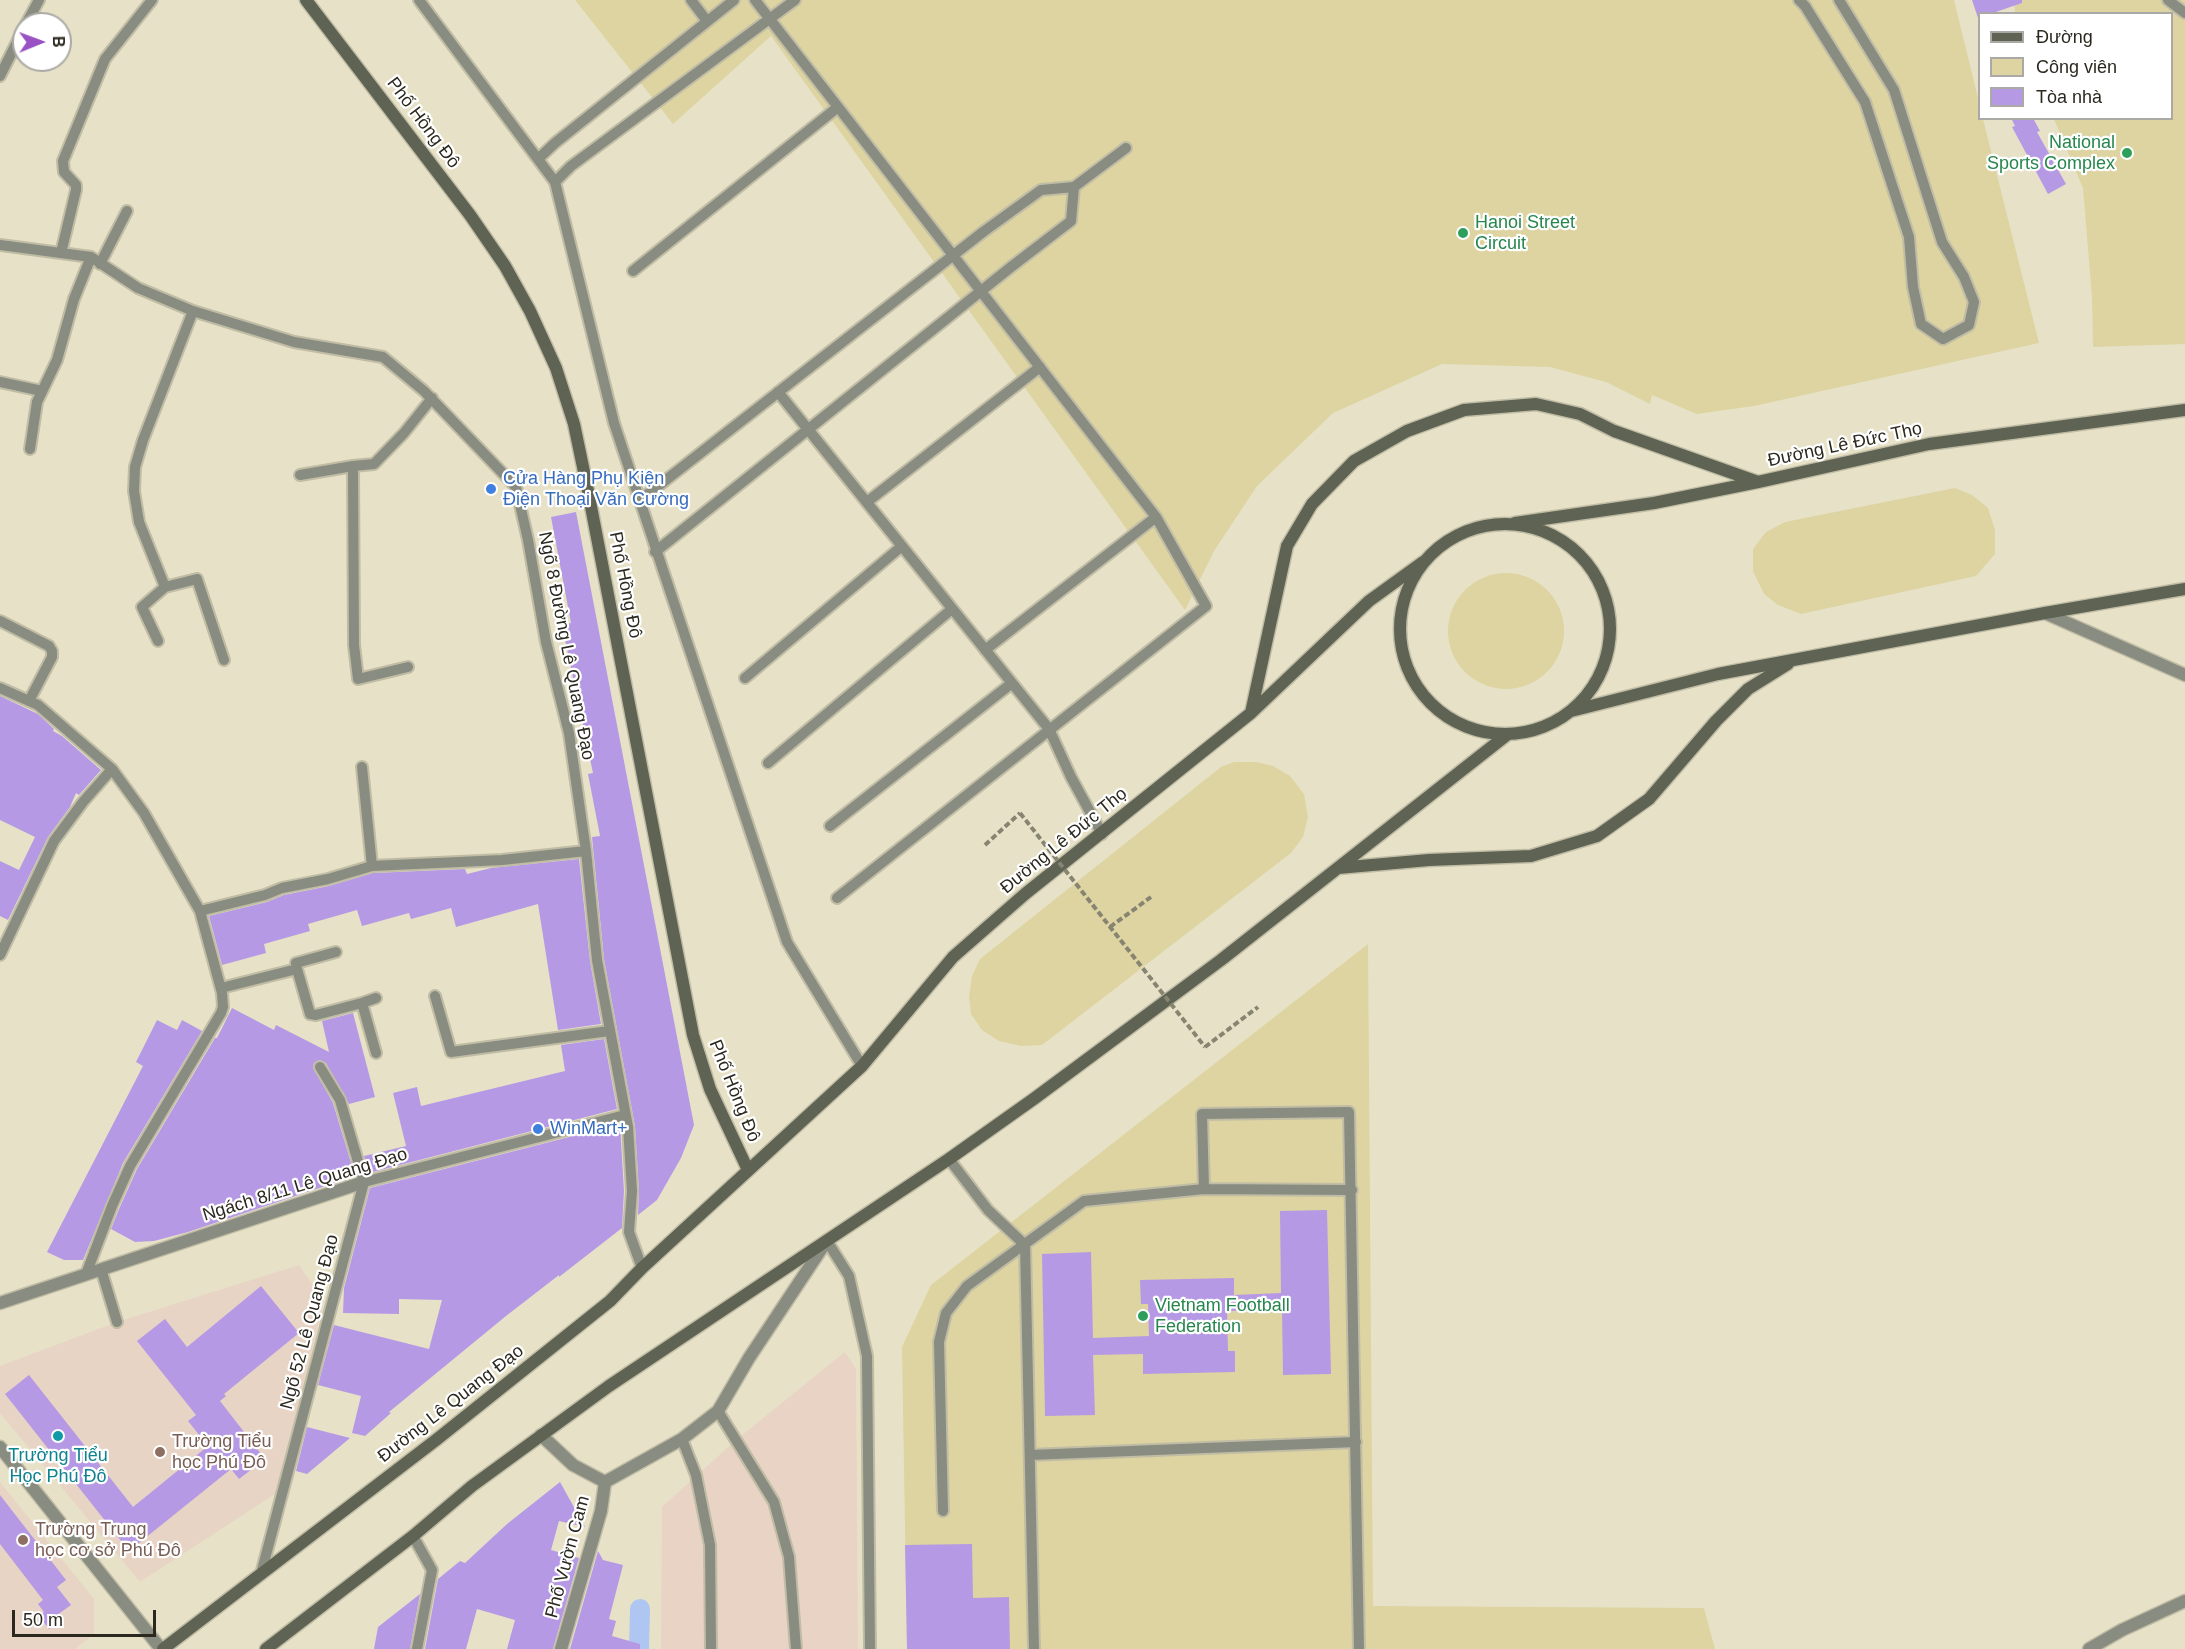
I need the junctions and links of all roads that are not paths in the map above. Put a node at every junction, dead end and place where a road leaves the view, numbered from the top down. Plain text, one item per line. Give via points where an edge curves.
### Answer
1 (152, 0) edge
2 (306, 0) edge
3 (419, 0) edge
4 (690, 0) edge
5 (734, 0) edge
6 (755, 0) edge
7 (795, 0) edge
8 (1799, 0) edge
9 (1839, 0) edge
10 (2168, 0) edge
11 (2185, 13) edge
12 (770, 19) junction
13 (707, 21) junction
14 (12, 52) edge
15 (0, 76) edge
16 (838, 107) junction
17 (1126, 148) dead end
18 (538, 159) junction
19 (555, 182) junction
20 (1074, 187) junction
21 (127, 211) dead end
22 (0, 244) edge
23 (61, 253) junction
24 (953, 254) junction
25 (95, 260) junction
26 (633, 271) dead end
27 (982, 291) junction
28 (193, 311) junction
29 (1040, 367) junction
30 (0, 382) edge
31 (42, 392) junction
32 (778, 392) junction
33 (432, 398) junction
34 (2185, 410) edge
35 (809, 430) junction
36 (30, 449) dead end
37 (353, 466) junction
38 (300, 475) dead end
39 (1758, 482) junction
40 (639, 501) junction
41 (867, 502) junction
42 (1156, 517) junction
43 (1515, 523) junction
44 (902, 546) junction
45 (655, 552) junction
46 (1424, 562) junction
47 (165, 587) junction
48 (2185, 589) edge
49 (952, 609) junction
50 (2045, 613) junction
51 (0, 621) edge
52 (158, 641) dead end
53 (985, 650) junction
54 (1796, 659) junction
55 (224, 660) dead end
56 (408, 668) dead end
57 (2185, 675) edge
58 (745, 678) dead end
59 (1012, 683) junction
60 (0, 688) edge
61 (29, 701) junction
62 (1571, 711) junction
63 (1251, 713) junction
64 (1049, 729) junction
65 (1508, 734) junction
66 (768, 763) dead end
67 (362, 767) dead end
68 (112, 769) junction
69 (830, 826) dead end
70 (1102, 834) junction
71 (586, 851) junction
72 (372, 866) junction
73 (1338, 868) junction
74 (837, 898) dead end
75 (200, 912) junction
76 (336, 952) dead end
77 (0, 955) edge
78 (297, 969) junction
79 (221, 988) junction
80 (435, 996) dead end
81 (376, 998) dead end
82 (362, 1003) junction
83 (609, 1031) junction
84 (376, 1053) dead end
85 (862, 1066) junction
86 (320, 1067) dead end
87 (625, 1115) junction
88 (949, 1159) junction
89 (748, 1170) junction
90 (364, 1182) junction
91 (1204, 1189) junction
92 (1352, 1190) junction
93 (827, 1241) junction
94 (1025, 1245) junction
95 (642, 1268) junction
96 (101, 1269) junction
97 (86, 1274) junction
98 (0, 1303) edge
99 (117, 1322) dead end
100 (718, 1411) junction
101 (541, 1436) junction
102 (682, 1439) junction
103 (1356, 1442) junction
104 (0, 1447) edge
105 (1030, 1455) junction
106 (605, 1482) junction
107 (943, 1511) dead end
108 (413, 1536) junction
109 (261, 1574) junction
110 (2185, 1601) edge
111 (162, 1649) edge
112 (266, 1649) edge
113 (417, 1649) edge
114 (561, 1649) edge
115 (711, 1649) edge
116 (796, 1649) edge
117 (870, 1649) edge
118 (1034, 1649) edge
119 (1359, 1649) edge
120 (2089, 1649) edge

1 - 23 lane via 105,59 63,161 64,172 76,184 76,190
2 - 89 main road, Phố Hồng Đô via 505,266 556,368 574,424 588,491 693,1035 710,1089
3 - 18 lane
4 - 13 lane
5 - 13 lane
6 - 12 lane
7 - 12 lane
8 - 9 lane via 1865,102 1909,237 1921,324 1942,339 1969,325 1974,302 1942,242 1894,90
10 - 11 lane
12 - 16 lane
12 - 19 lane via 571,166
13 - 18 lane
14 - 15 lane
16 - 24 lane
16 - 26 lane
17 - 20 lane
18 - 19 lane
19 - 40 lane via 614,423
20 - 24 lane via 1041,190
20 - 27 lane via 1071,221
21 - 25 lane
22 - 23 lane
23 - 25 lane
24 - 27 lane
24 - 32 lane
25 - 28 lane, Ngõ 8 Đường Lê Quang Đạo via 138,288
25 - 31 lane via 74,299 57,360
27 - 29 lane
27 - 35 lane
28 - 33 lane, Ngõ 8 Đường Lê Quang Đạo via 294,342 384,357
28 - 47 lane via 135,467 139,522
29 - 41 lane
29 - 42 lane
30 - 31 lane
31 - 36 lane
32 - 35 lane
32 - 40 lane
33 - 37 lane via 374,464
33 - 71 lane, Ngõ 8 Đường Lê Quang Đạo via 516,487 546,642 569,733
34 - 39 main road, Đường Lê Đức Thọ via 1929,444
35 - 41 lane
35 - 45 lane
37 - 38 lane
37 - 56 lane via 354,645 358,679
39 - 43 main road, Đường Lê Đức Thọ via 1654,503
39 - 63 main road via 1614,431 1580,414 1536,404 1464,410 1407,431 1354,461 1312,504 1287,546
40 - 45 lane
41 - 44 lane
42 - 53 lane
42 - 64 lane via 1206,606
43 - 46 main road via 1480,525 1449,539
43 - 62 main road via 1549,532 1578,552 1599,581 1610,615 1608,651 1595,684
44 - 49 lane
44 - 58 lane
45 - 85 lane via 787,942
46 - 63 main road, Đường Lê Đức Thọ via 1369,601
46 - 65 main road via 1407,591 1400,625 1404,659 1419,690 1444,715 1474,730
47 - 52 lane via 142,608
47 - 55 lane via 197,579
48 - 50 main road
49 - 53 lane
49 - 66 lane
50 - 54 main road
50 - 57 street
51 - 61 lane via 52,651
53 - 59 lane
54 - 62 main road
54 - 73 main road via 1748,689 1649,800 1597,836 1531,856
59 - 64 lane
59 - 69 lane
60 - 61 lane
61 - 68 lane
62 - 65 main road via 1541,728
63 - 70 main road, Đường Lê Đức Thọ
64 - 70 lane
64 - 74 lane
65 - 73 main road
67 - 72 lane
68 - 75 lane via 144,813
68 - 77 lane via 54,841
70 - 85 main road, Đường Lê Đức Thọ via 953,957
71 - 72 lane via 502,860
71 - 83 lane, Ngõ 8 Đường Lê Quang Đạo
72 - 75 lane
73 - 88 main road via 1212,967
75 - 79 lane
76 - 78 lane via 296,963
78 - 79 lane
78 - 82 lane via 310,1014
79 - 97 lane via 221,1013 130,1166
80 - 83 lane via 451,1052
81 - 82 lane
82 - 84 lane
83 - 87 lane, Ngõ 8 Đường Lê Quang Đạo
85 - 89 main road, Đường Lê Đức Thọ
86 - 90 lane via 340,1100
87 - 90 lane, Ngách 8/11 Lê Quang Đạo
87 - 95 lane, Ngõ 8 Đường Lê Quang Đạo via 632,1191 629,1232
88 - 93 main road
88 - 94 lane via 988,1210
89 - 95 main road, Đường Lê Quang Đạo
90 - 96 street, Ngách 8/11 Lê Quang Đạo
90 - 109 lane, Ngõ 52 Lê Quang Đạo
91 - 92 lane
91 - 92 lane via 1202,1114 1349,1112
91 - 94 lane via 1084,1201
92 - 103 lane
93 - 100 street
93 - 101 main road via 652,1356
93 - 117 lane via 849,1276 867,1356
94 - 105 lane
94 - 107 lane via 967,1286 946,1313 939,1341
95 - 109 main road, Đường Lê Quang Đạo via 601,1308
96 - 97 street, Ngách 8/11 Lê Quang Đạo
96 - 99 lane
97 - 98 street, Ngách 8/11 Lê Quang Đạo
100 - 102 street
100 - 116 lane via 774,1502 789,1557
101 - 106 street, Phố Vườn Cam via 573,1465
101 - 108 main road via 472,1486
102 - 106 street
102 - 115 lane via 696,1475 710,1545
103 - 105 lane
103 - 119 lane
104 - 111 street
105 - 118 lane
106 - 114 street, Phố Vườn Cam via 601,1511
108 - 112 main road
108 - 113 lane via 432,1570
109 - 111 main road, Đường Lê Quang Đạo
110 - 120 street

